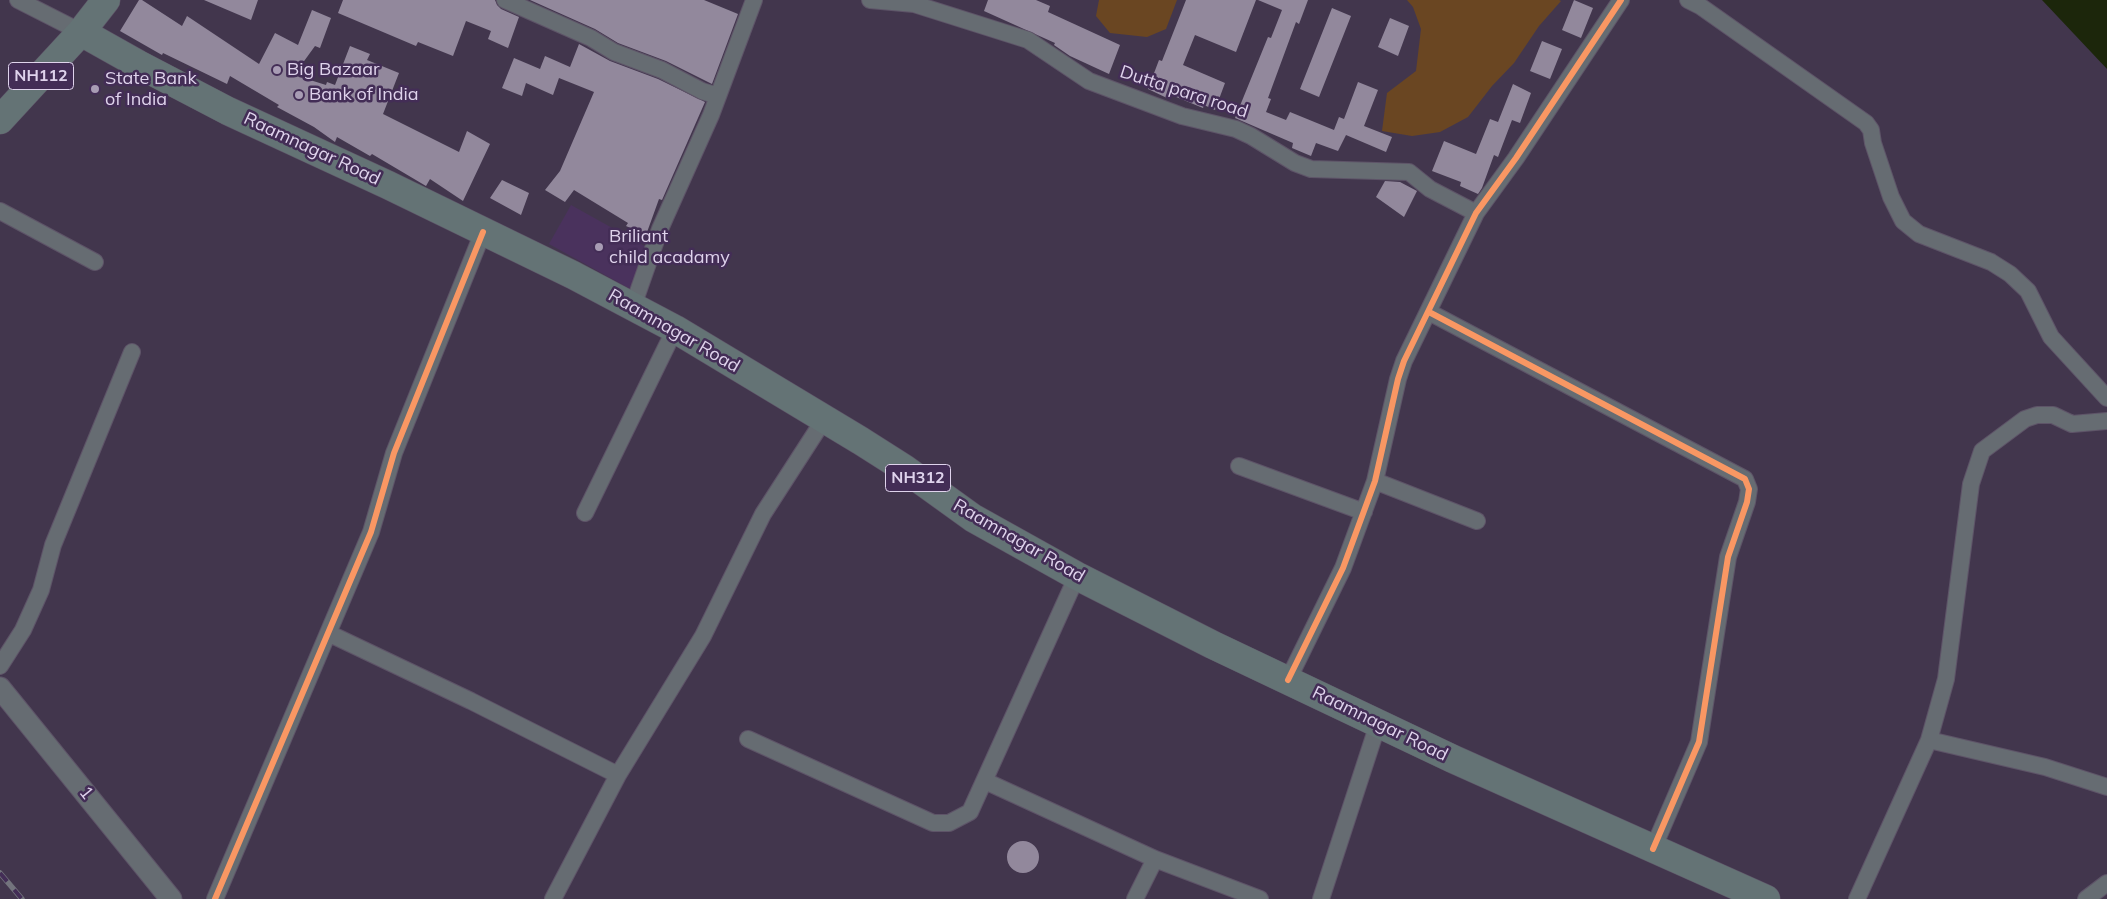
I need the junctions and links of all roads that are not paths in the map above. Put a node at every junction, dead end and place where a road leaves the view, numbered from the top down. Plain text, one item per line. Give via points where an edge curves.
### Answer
1 (18, 0) edge
2 (106, 0) edge
3 (505, 0) edge
4 (754, 0) edge
5 (870, 0) edge
6 (1621, 0) edge
7 (1688, 0) edge
8 (81, 32) junction
9 (718, 96) junction
10 (0, 120) edge
11 (0, 211) edge
12 (1476, 213) junction
13 (483, 232) junction
14 (95, 262) dead end
15 (632, 306) junction
16 (1429, 312) junction
17 (675, 329) junction
18 (132, 352) dead end
19 (2107, 398) edge
20 (825, 418) junction
21 (2107, 421) edge
22 (1239, 466) dead end
23 (1375, 481) junction
24 (1364, 512) junction
25 (585, 513) dead end
26 (1477, 521) dead end
27 (1077, 576) junction
28 (328, 633) junction
29 (0, 666) edge
30 (1288, 680) junction
31 (0, 688) edge
32 (1378, 724) junction
33 (748, 739) dead end
34 (1929, 740) junction
35 (618, 775) junction
36 (985, 780) junction
37 (2107, 787) edge
38 (1653, 849) junction
39 (1155, 859) junction
40 (2107, 883) edge
41 (1758, 897) edge
42 (171, 899) edge
43 (215, 899) edge
44 (554, 899) edge
45 (1135, 899) edge
46 (1260, 899) edge
47 (1320, 899) edge
48 (1857, 899) edge
49 (2086, 899) edge

1 - 8 street
2 - 8 highway, NH112
3 - 9 street via 591,38 614,52
4 - 9 street
5 - 12 street, Dutta para road via 914,4 1028,40 1089,81 1182,116 1236,129 1311,169 1409,172 1430,189
6 - 12 street
7 - 19 street via 1866,123 1891,197 1903,221 1919,234 1991,262 2010,274 2028,291 2052,337
8 - 10 highway, NH112
8 - 13 highway, Raamnagar Road / NH312 via 228,111
9 - 15 street via 660,230
11 - 14 street
12 - 16 street
13 - 15 highway, Raamnagar Road / NH312
13 - 28 street via 394,453 371,532
15 - 17 highway, Raamnagar Road / NH312
16 - 23 street via 1398,379
16 - 38 street via 1745,479 1749,489 1727,564 1699,742
17 - 20 highway, Raamnagar Road / NH312
17 - 25 street
18 - 29 street via 53,545 41,590 23,630
20 - 27 highway, Raamnagar Road / NH312 via 905,469 973,518
20 - 35 street via 763,514 703,636
21 - 34 street via 2072,424 2053,415 2037,415 2025,419 1982,451 1971,484 1946,678
22 - 24 street
23 - 24 street
23 - 26 street
24 - 30 street via 1343,568
27 - 30 highway, Raamnagar Road / NH312
27 - 36 street
28 - 35 street
28 - 43 street
30 - 32 highway, Raamnagar Road / NH312
31 - 42 street, 1
32 - 38 highway, Raamnagar Road / NH312
32 - 47 street
33 - 36 street via 932,823 949,823 970,812
34 - 37 street via 2045,767
34 - 48 street
35 - 44 street
36 - 39 street
38 - 41 highway, Raamnagar Road / NH312
39 - 45 street
39 - 46 street
40 - 49 street

